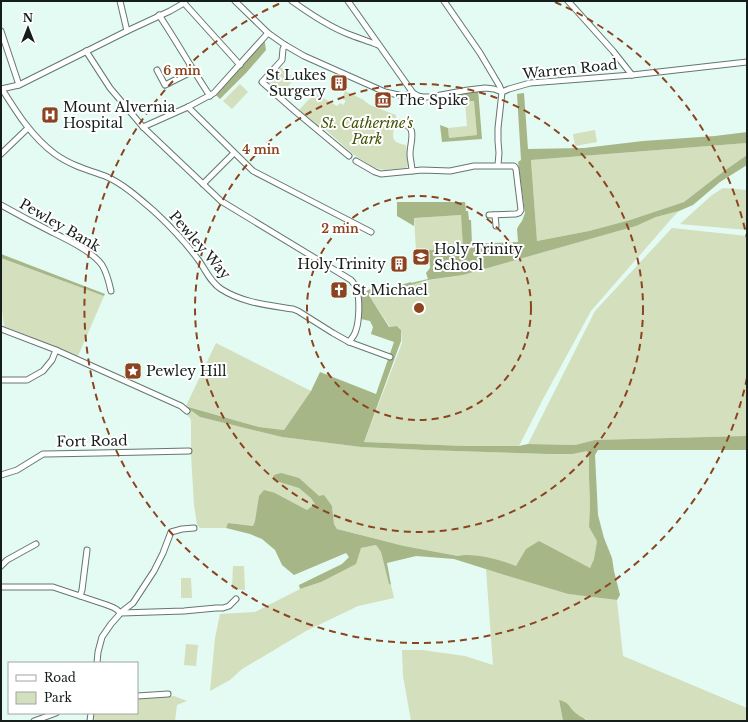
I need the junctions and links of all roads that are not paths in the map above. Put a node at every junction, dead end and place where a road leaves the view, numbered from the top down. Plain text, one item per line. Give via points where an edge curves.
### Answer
1 (120, 1) edge
2 (234, 1) edge
3 (292, 1) edge
4 (348, 1) edge
5 (444, 1) edge
6 (568, 1) edge
7 (184, 2) edge
8 (159, 15) junction
9 (127, 30) junction
10 (1, 31) edge
11 (268, 33) junction
12 (285, 45) junction
13 (379, 45) junction
14 (86, 51) junction
15 (747, 62) edge
16 (240, 65) junction
17 (157, 70) dead end
18 (193, 71) junction
19 (632, 74) junction
20 (19, 85) junction
21 (1, 89) edge
22 (502, 92) junction
23 (413, 93) junction
24 (210, 96) junction
25 (188, 107) junction
26 (399, 123) dead end
27 (143, 127) junction
28 (28, 128) junction
29 (234, 152) junction
30 (1, 154) edge
31 (349, 156) dead end
32 (356, 160) dead end
33 (498, 165) junction
34 (412, 171) junction
35 (203, 184) junction
36 (1, 205) edge
37 (489, 215) dead end
38 (495, 215) junction
39 (496, 226) dead end
40 (371, 232) dead end
41 (111, 291) dead end
42 (1, 329) edge
43 (349, 342) junction
44 (56, 350) junction
45 (390, 357) dead end
46 (1, 380) edge
47 (187, 411) dead end
48 (189, 450) dead end
49 (1, 475) edge
50 (194, 528) dead end
51 (36, 544) dead end
52 (87, 550) dead end
53 (1, 566) edge
54 (1, 587) edge
55 (80, 596) junction
56 (236, 599) dead end
57 (120, 613) junction
58 (97, 662) edge
59 (168, 694) dead end
60 (138, 696) edge
61 (53, 714) edge
62 (34, 721) edge

1 - 9 street
2 - 11 street
3 - 13 street via 334,28
4 - 13 street
5 - 22 street via 480,53
6 - 19 street
7 - 8 street
7 - 16 street
8 - 9 street
8 - 18 street
9 - 14 street
10 - 20 street
11 - 12 street
11 - 16 street
12 - 23 street via 385,92 405,96
12 - 31 street via 282,60 262,82
13 - 23 street
14 - 20 street
14 - 27 street via 110,88
15 - 19 street, Warren Road
16 - 24 street
17 - 18 street via 165,85
18 - 24 street
19 - 22 street, Warren Road via 530,84
20 - 21 street
21 - 28 street, Pewley Way
22 - 23 street via 485,88 430,97 420,97
22 - 33 street
24 - 25 street
25 - 27 street
25 - 29 street
26 - 34 street via 411,129
27 - 35 street
28 - 30 street
28 - 43 street, Pewley Way via 55,154 105,176 141,200 183,241 219,287 243,299 298,311
29 - 35 street
29 - 40 street via 252,171
32 - 34 street via 381,174
33 - 34 street via 450,171
33 - 38 street via 516,167 521,210 516,214
35 - 43 street via 221,201 351,280 358,292 358,313 357,328
36 - 41 street, Pewley Bank via 89,253 107,274
37 - 38 street
38 - 39 street
42 - 44 street
43 - 45 street, Pewley Way
44 - 46 street via 43,371 27,380
44 - 47 street
48 - 49 street, Fort Road via 46,454 17,470
50 - 57 street via 171,532 154,571 133,603
51 - 53 street
52 - 55 street
54 - 55 street via 53,587
55 - 57 street via 115,608
56 - 57 street via 223,608
57 - 58 street via 102,637
59 - 60 street
61 - 62 street

